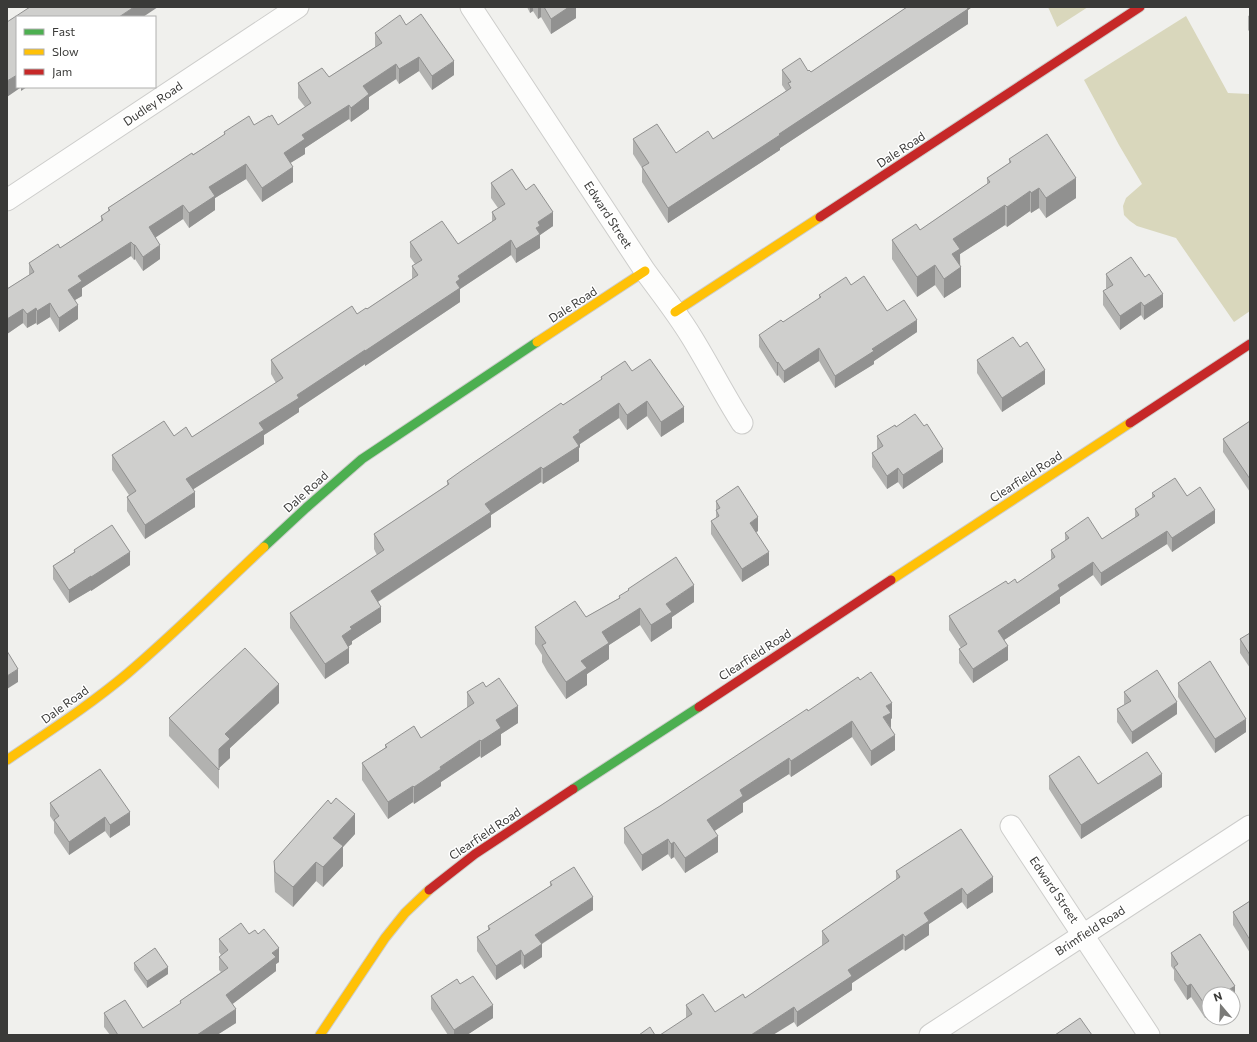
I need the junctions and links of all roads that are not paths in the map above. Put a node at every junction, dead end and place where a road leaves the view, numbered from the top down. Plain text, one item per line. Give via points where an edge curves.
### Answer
1 (298, 7) edge
2 (471, 7) edge
3 (1140, 7) edge
4 (7, 200) edge
5 (645, 271) junction
6 (675, 312) junction
7 (1250, 344) edge
8 (742, 423) dead end
9 (7, 760) edge
10 (1012, 826) dead end
11 (1250, 826) edge
12 (1084, 935) junction
13 (320, 1035) edge
14 (930, 1035) edge
15 (1149, 1035) edge

1 - 4 street, Dudley Road
2 - 5 street, Edward Street
3 - 6 street, Dale Road
5 - 6 street, Edward Street
5 - 9 street, Dale Road via 362,459 327,488 143,660 70,718
6 - 8 street, Edward Street via 692,336
7 - 13 street, Clearfield Road via 475,854 427,891 405,913 385,938
10 - 12 street, Edward Street
11 - 12 street, Brimfield Road
12 - 14 street, Brimfield Road
12 - 15 street, Edward Street

